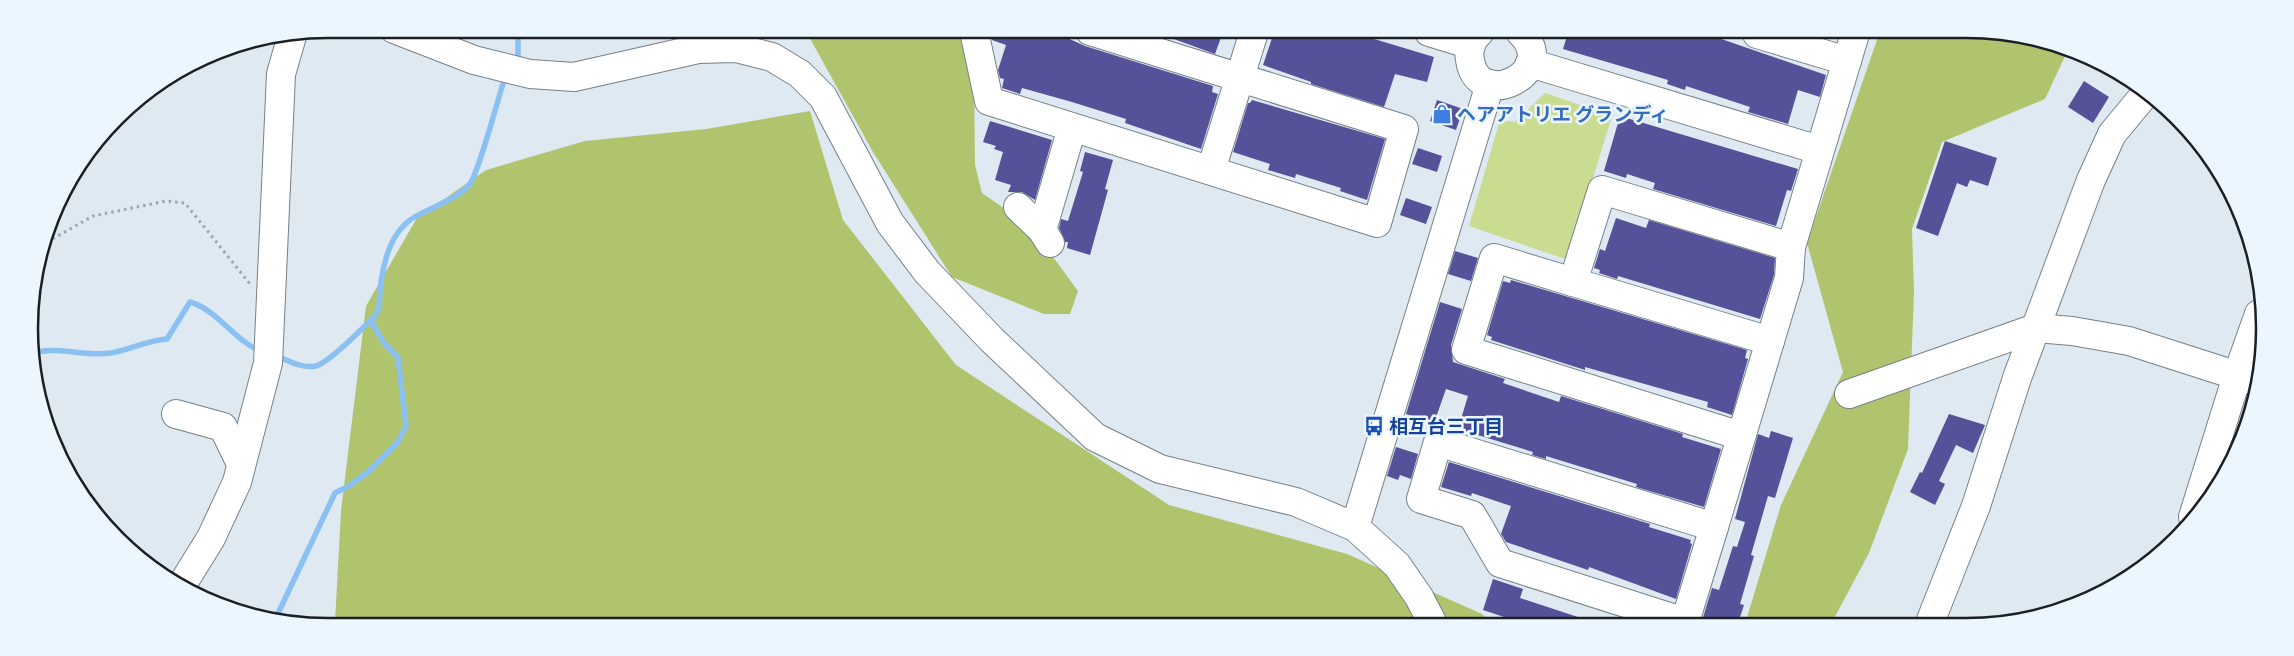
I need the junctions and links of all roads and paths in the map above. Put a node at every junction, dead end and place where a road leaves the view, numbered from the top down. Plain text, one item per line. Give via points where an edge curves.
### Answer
1 (417, 38) edge
2 (976, 38) edge
3 (1112, 38) edge
4 (1252, 38) edge
5 (1525, 38) edge
6 (1770, 38) edge
7 (1854, 38) edge
8 (1475, 39) edge
9 (291, 40) edge
10 (1847, 61) junction
11 (1530, 63) junction
12 (1241, 78) junction
13 (1490, 84) junction
14 (2142, 97) edge
15 (1072, 128) junction
16 (1819, 150) junction
17 (1211, 170) junction
18 (1018, 207) dead end
19 (52, 239) edge
20 (1791, 248) junction
21 (1573, 282) junction
22 (271, 323) junction
23 (2036, 328) junction
24 (2257, 331) edge
25 (1770, 341) junction
26 (2248, 379) edge
27 (1848, 394) dead end
28 (176, 414) dead end
29 (1741, 436) junction
30 (241, 464) junction
31 (2200, 500) edge
32 (1355, 527) junction
33 (1714, 527) junction
34 (184, 581) edge
35 (1430, 618) edge
36 (1672, 618) edge
37 (1686, 618) edge
38 (1932, 618) edge

1 - 32 street via 474,60 530,74 574,77 698,49 736,48 772,57 800,74 823,98 890,223 927,272 992,340 1095,437 1160,469 1296,502
2 - 15 street via 989,101
3 - 12 street
4 - 12 street
5 - 11 street via 1529,44
6 - 10 street
7 - 10 street
8 - 13 street via 1469,54 1475,73
9 - 22 street via 281,74
10 - 16 street
11 - 13 street via 1514,82 1500,86
11 - 16 street
12 - 17 street
12 - 17 street via 1404,129 1377,223
13 - 32 street
14 - 23 street via 2112,134 2091,180
15 - 17 street
15 - 18 street via 1047,237
16 - 20 street
19 - 22 path via 93,216 166,201 185,204
20 - 21 street via 1602,190
20 - 25 street via 1789,278
21 - 25 street
21 - 29 street via 1494,258 1466,350
22 - 30 street via 268,363
23 - 26 street via 2130,341
23 - 27 street
23 - 38 street via 1976,506
24 - 26 street
25 - 29 street
26 - 31 street
28 - 30 street via 223,427
29 - 33 street
30 - 34 street via 237,482 211,538
32 - 35 street via 1397,565
33 - 36 street via 1438,442 1421,499 1472,515 1500,563
33 - 37 street

